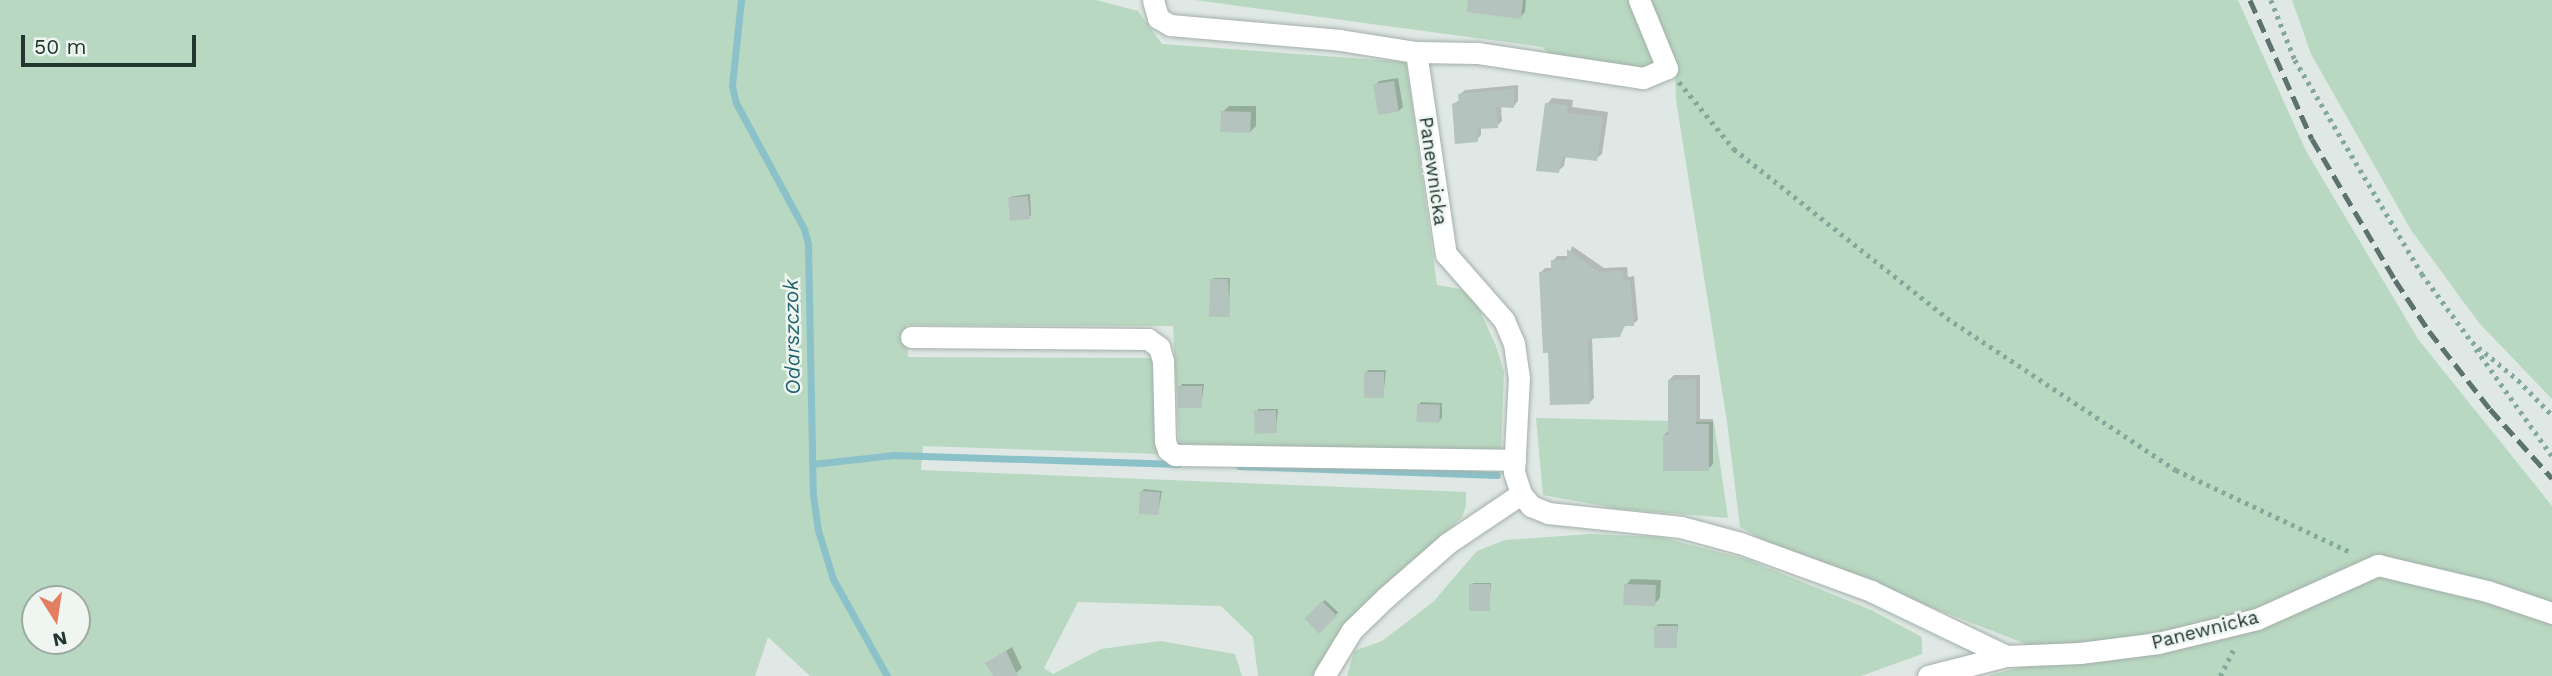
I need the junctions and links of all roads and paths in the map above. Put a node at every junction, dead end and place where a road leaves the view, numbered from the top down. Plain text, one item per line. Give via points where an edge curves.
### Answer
1 (1153, 0) edge
2 (1639, 0) edge
3 (2271, 0) edge
4 (1416, 52) junction
5 (1667, 68) junction
6 (911, 337) dead end
7 (2472, 342) junction
8 (2552, 415) edge
9 (2552, 456) edge
10 (1515, 460) junction
11 (1521, 494) junction
12 (2378, 565) junction
13 (2552, 613) edge
14 (2006, 656) junction
15 (1324, 676) edge
16 (1928, 676) edge

1 - 4 street via 1158,18 1170,25 1340,40
2 - 5 street
3 - 7 path via 2295,60 2332,126 2422,274
4 - 5 street via 1478,53 1643,78
4 - 10 street, Panewnicka via 1446,254 1504,320 1514,343 1519,377
5 - 12 path via 1734,149 1947,318 2176,470
6 - 10 street via 1148,339 1159,347 1163,361 1165,441 1175,455
7 - 8 path
7 - 9 path
10 - 11 street, Panewnicka
11 - 14 street via 1531,506 1548,513 1681,527 1740,543 1871,591
11 - 15 street via 1448,543 1385,598 1352,630
12 - 13 street via 2487,591
12 - 14 street, Panewnicka via 2257,619 2158,643
14 - 16 street, Panewnicka

